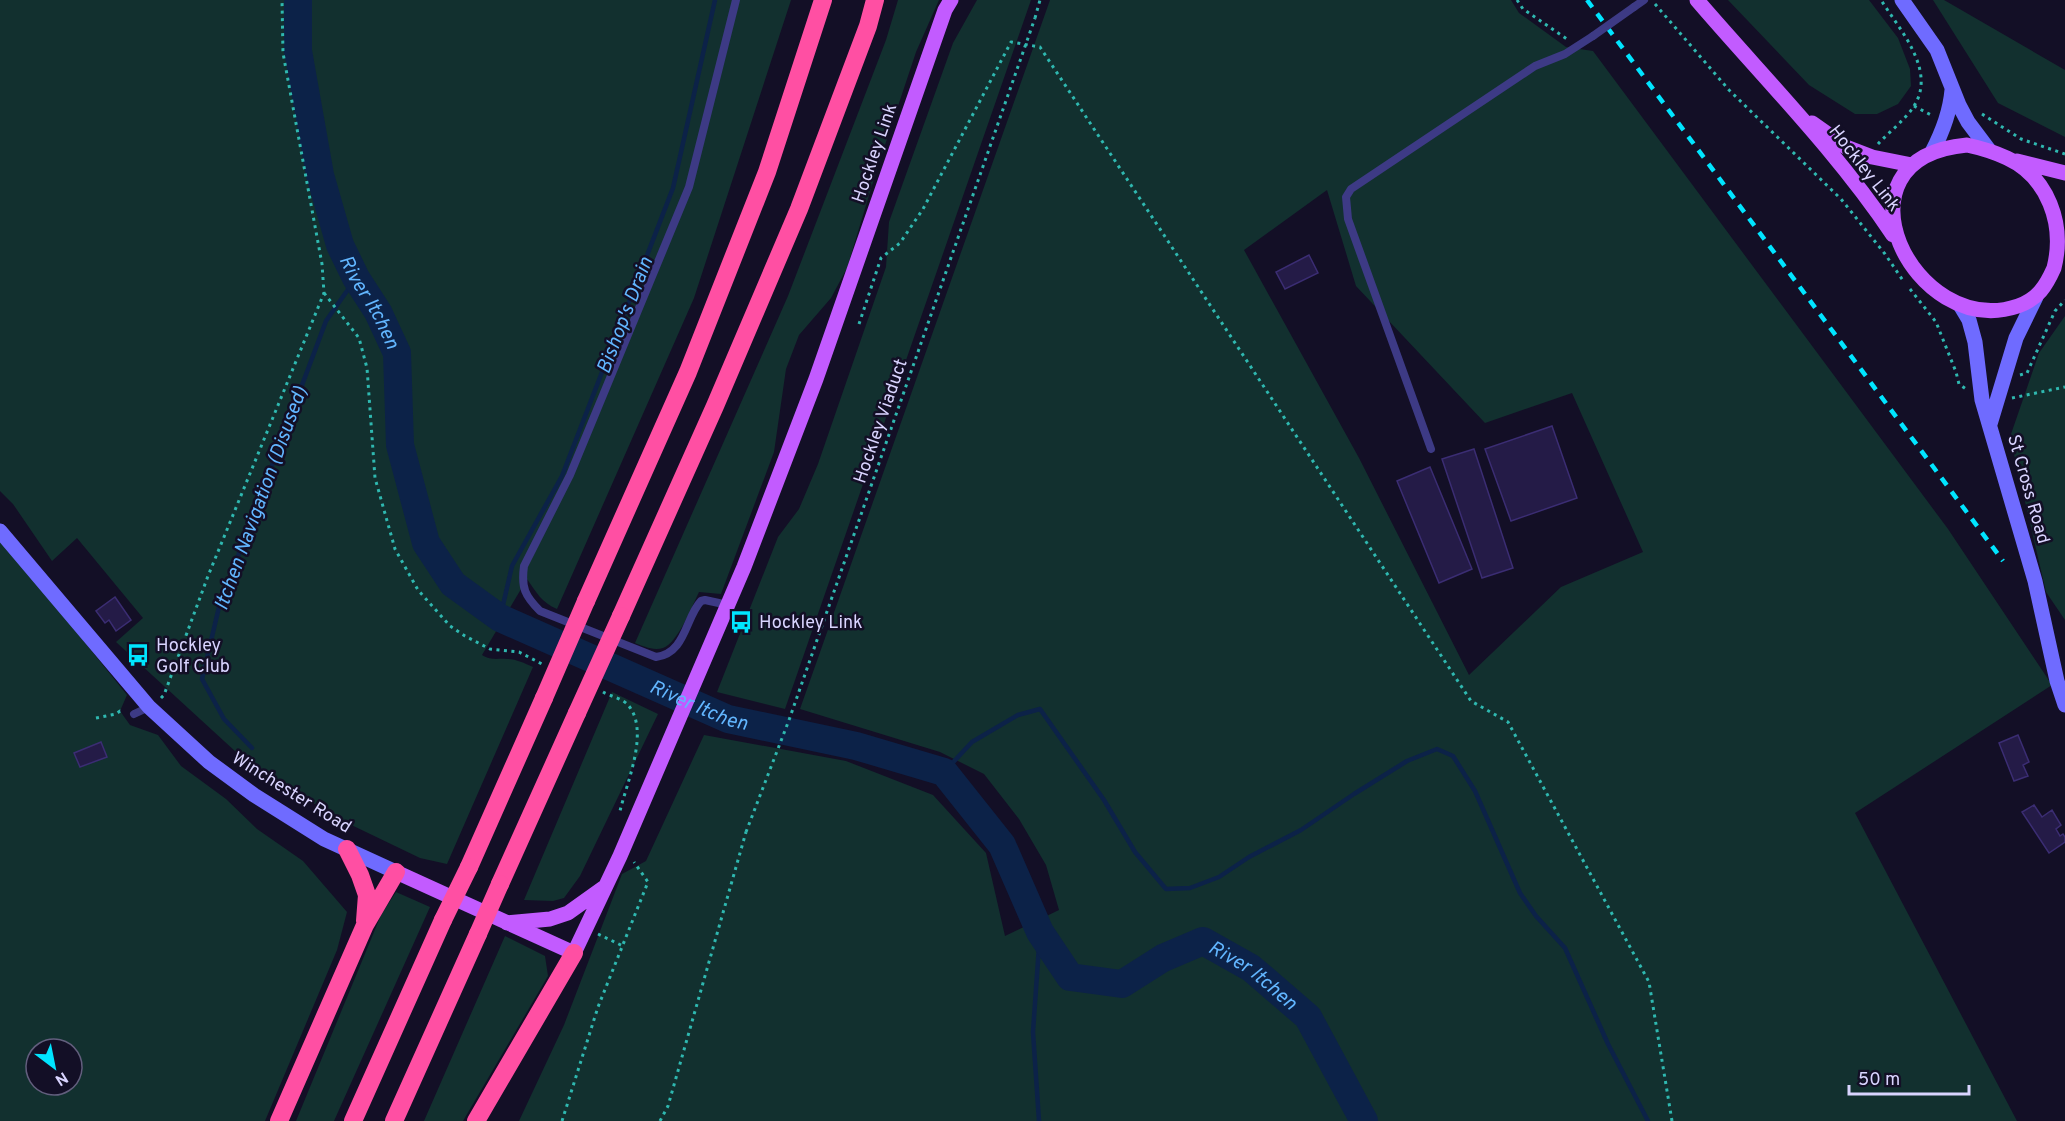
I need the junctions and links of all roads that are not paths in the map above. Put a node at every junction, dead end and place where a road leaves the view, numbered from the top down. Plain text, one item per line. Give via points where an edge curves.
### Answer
1 (736, 0) edge
2 (823, 0) edge
3 (875, 0) edge
4 (951, 0) edge
5 (1644, 0) edge
6 (1696, 0) edge
7 (1902, 0) edge
8 (1952, 89) junction
9 (1795, 110) junction
10 (1989, 150) junction
11 (1932, 152) junction
12 (2009, 159) junction
13 (1912, 165) junction
14 (2065, 173) edge
15 (1902, 250) junction
16 (2061, 255) edge
17 (2036, 297) junction
18 (1960, 305) junction
19 (1990, 424) junction
20 (1431, 449) dead end
21 (0, 531) edge
22 (728, 606) junction
23 (2065, 705) edge
24 (149, 707) junction
25 (134, 714) road end
26 (347, 849) junction
27 (396, 872) junction
28 (605, 886) junction
29 (506, 923) junction
30 (365, 925) junction
31 (574, 952) junction
32 (279, 1121) edge
33 (353, 1121) edge
34 (394, 1121) edge
35 (476, 1121) edge

1 - 22 lane via 689,187 570,475 524,566 522,583 529,600 540,611 656,657 674,649 701,601
2 - 33 highway, bridge via 754,205 683,382
3 - 34 highway, bridge via 799,209 715,406
4 - 22 main road, Hockley Link via 816,379
5 - 20 lane, bridge via 1565,54 1535,66 1351,189 1346,197 1348,219
6 - 9 main road, Hockley Link
7 - 8 main road via 1937,50
8 - 10 main road via 1968,122
8 - 11 main road via 1946,122
9 - 13 main road, Hockley Link via 1846,147
9 - 15 main road, Hockley Link via 1856,184
10 - 11 main road via 1968,145
10 - 12 main road
11 - 13 main road
12 - 14 main road
12 - 16 main road via 2039,183 2054,205
13 - 15 main road via 1892,202 1892,217
15 - 18 main road via 1934,290
16 - 17 main road
17 - 18 main road via 2004,310
17 - 19 main road, St Cross Road via 2016,339
18 - 19 main road, St Cross Road via 1975,342 1982,400
19 - 23 main road, St Cross Road via 2035,580
21 - 24 main road, Winchester Road
22 - 28 main road, Hockley Link
24 - 25 lane
24 - 26 main road, Winchester Road via 209,762 254,795
26 - 27 main road, Winchester Road
26 - 30 highway via 367,895
27 - 29 main road, Winchester Road
27 - 30 highway
28 - 29 main road, Hockley Link via 568,913 550,919
28 - 31 main road, Hockley Link
29 - 31 main road, Winchester Road
30 - 32 highway
31 - 35 highway

